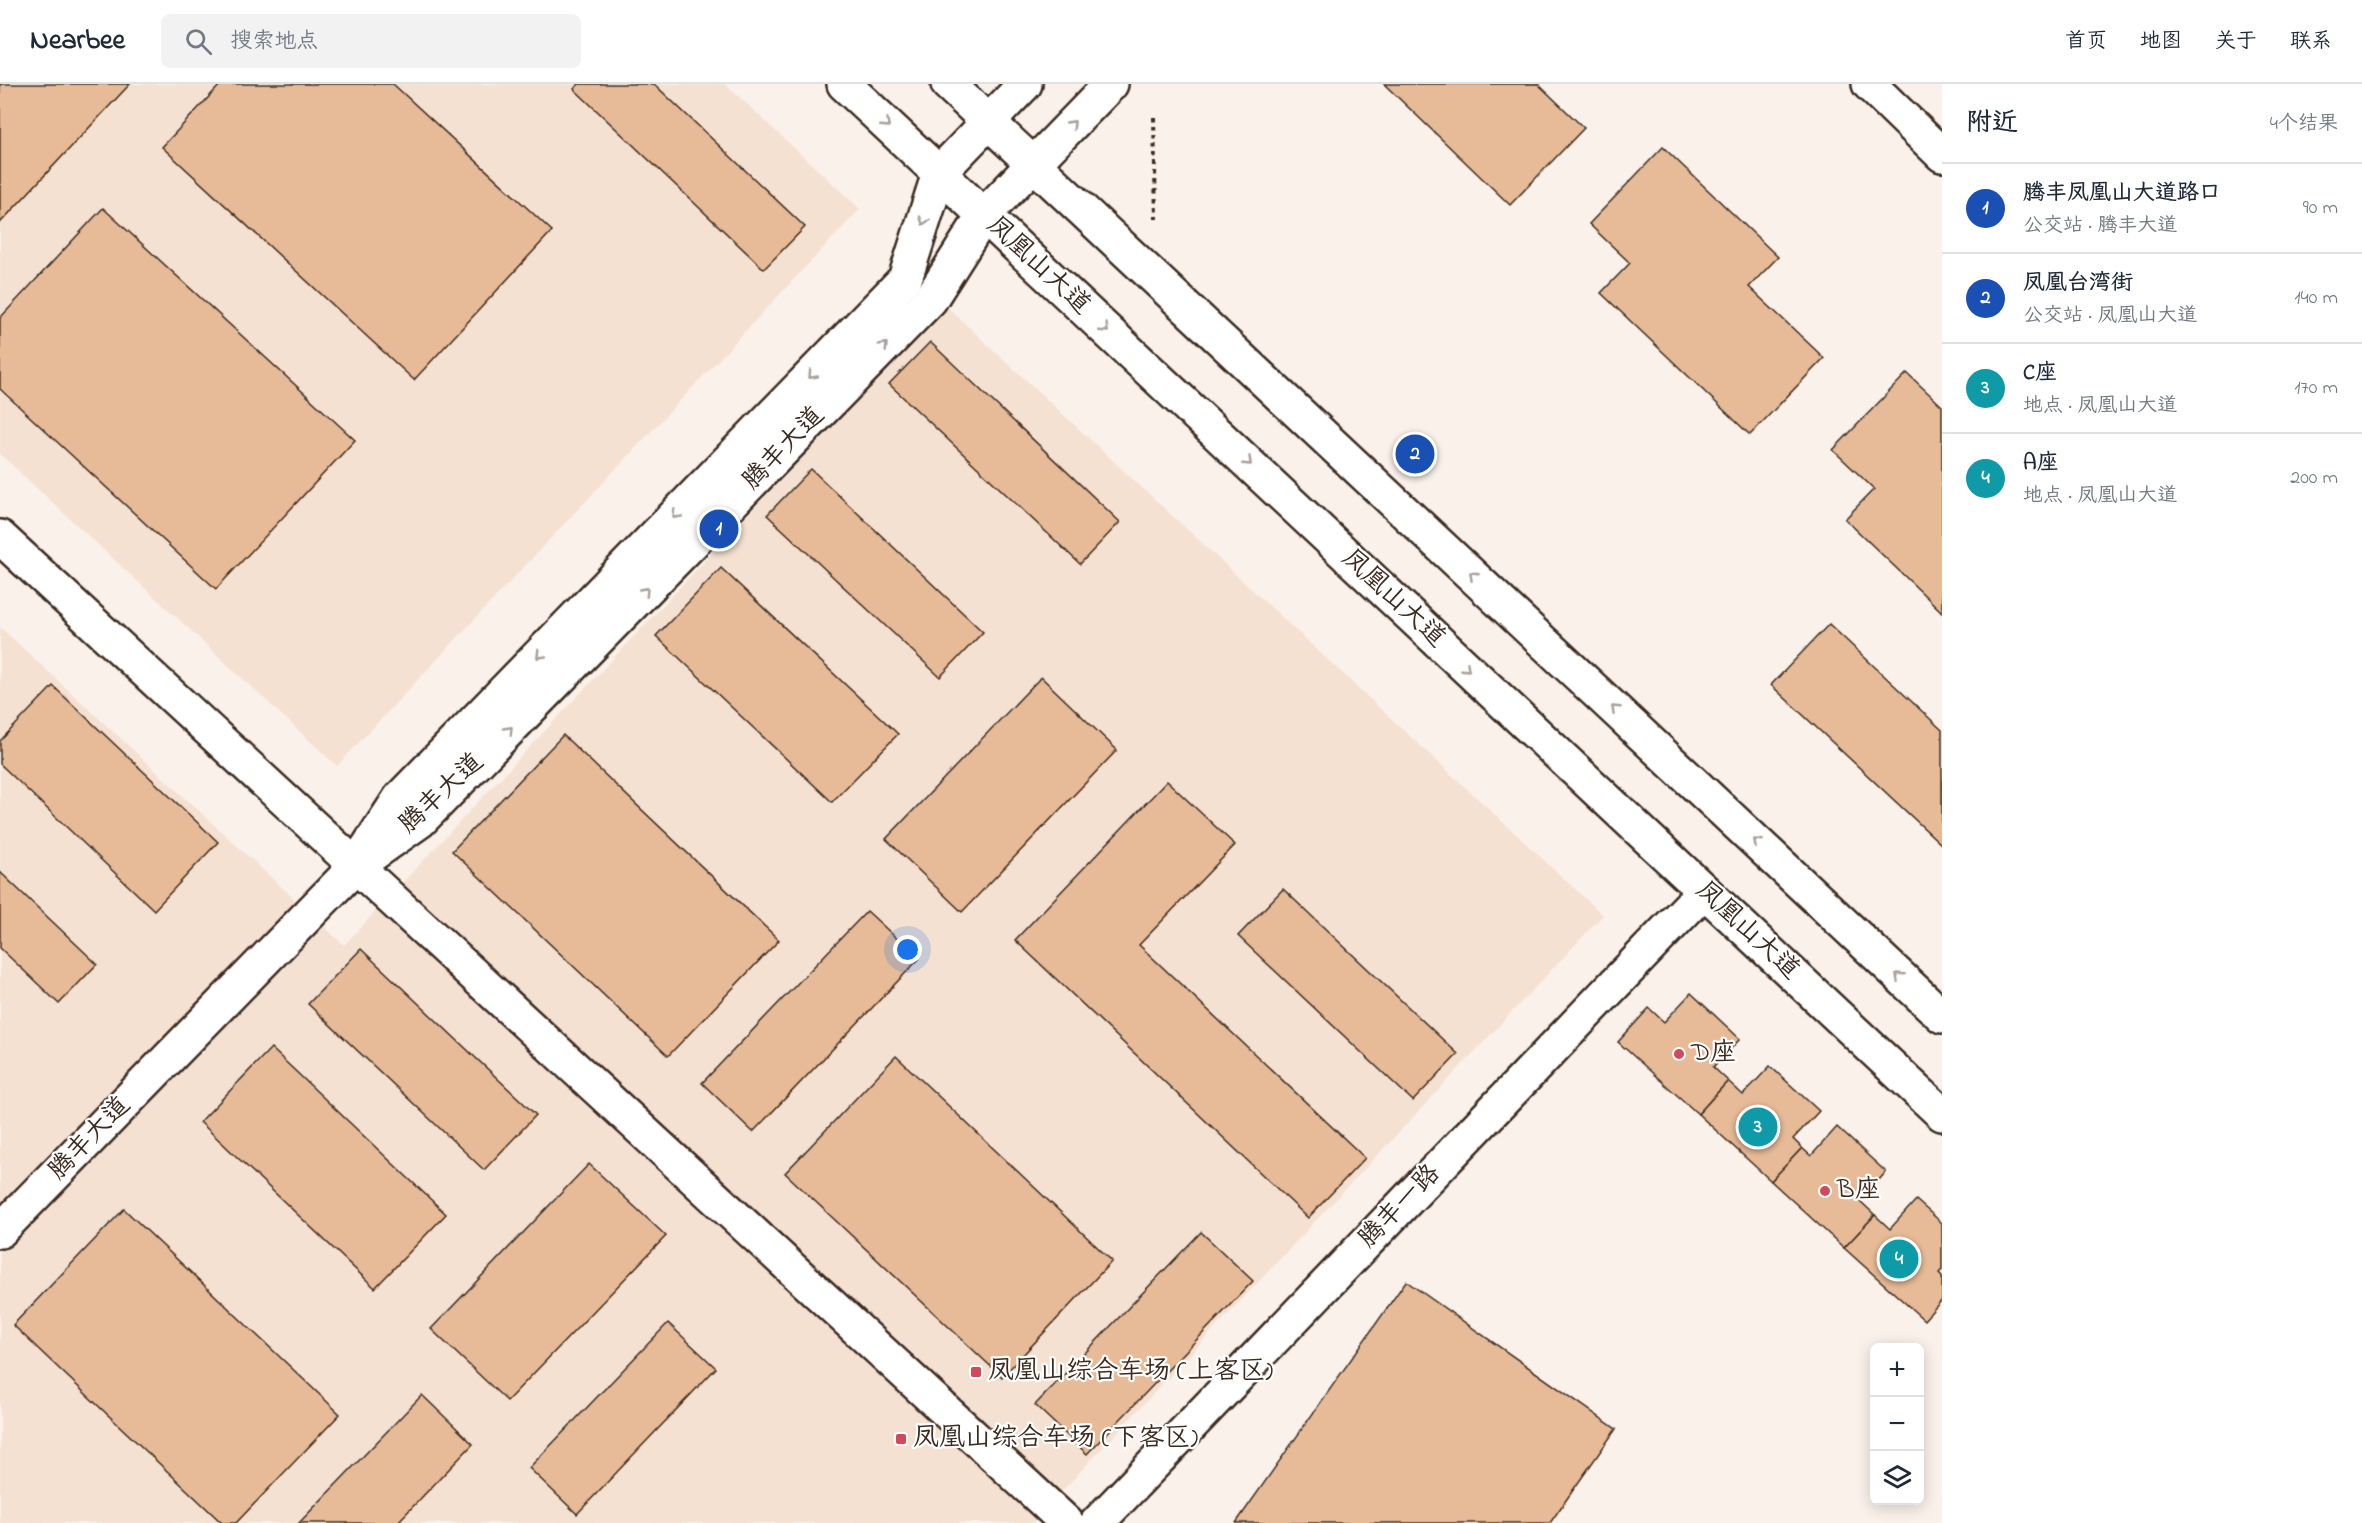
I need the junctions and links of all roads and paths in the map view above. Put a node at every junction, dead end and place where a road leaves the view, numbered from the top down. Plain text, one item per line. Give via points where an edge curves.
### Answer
1 (844, 84) edge
2 (948, 84) edge
3 (1025, 84) edge
4 (1111, 84) edge
5 (1869, 84) edge
6 (1154, 117) dead end
7 (988, 121) junction
8 (1942, 155) edge
9 (1033, 163) junction
10 (939, 173) junction
11 (984, 215) junction
12 (1156, 219) dead end
13 (0, 537) edge
14 (356, 866) junction
15 (1704, 891) junction
16 (1942, 1016) edge
17 (1942, 1114) edge
18 (0, 1231) edge
19 (1067, 1523) edge
20 (1097, 1523) edge

1 -> 10 street, 凤凰山大道
2 - 7 street
3 - 7 street, 腾丰大道
9 -> 4 street, 腾丰大道
5 - 8 street
6 - 12 path
7 - 9 street
7 - 10 street, 腾丰大道
9 - 11 street, 腾丰大道
16 -> 9 street
10 - 11 street, 凤凰山大道
10 -> 14 street, 腾丰大道 via 905,279 400,798
14 -> 11 street, 腾丰大道 via 420,821 930,300
11 -> 15 street, 凤凰山大道
13 - 14 street
14 - 18 street, 腾丰大道
14 - 19 street
15 - 17 street, 凤凰山大道
15 - 20 street, 腾丰一路

